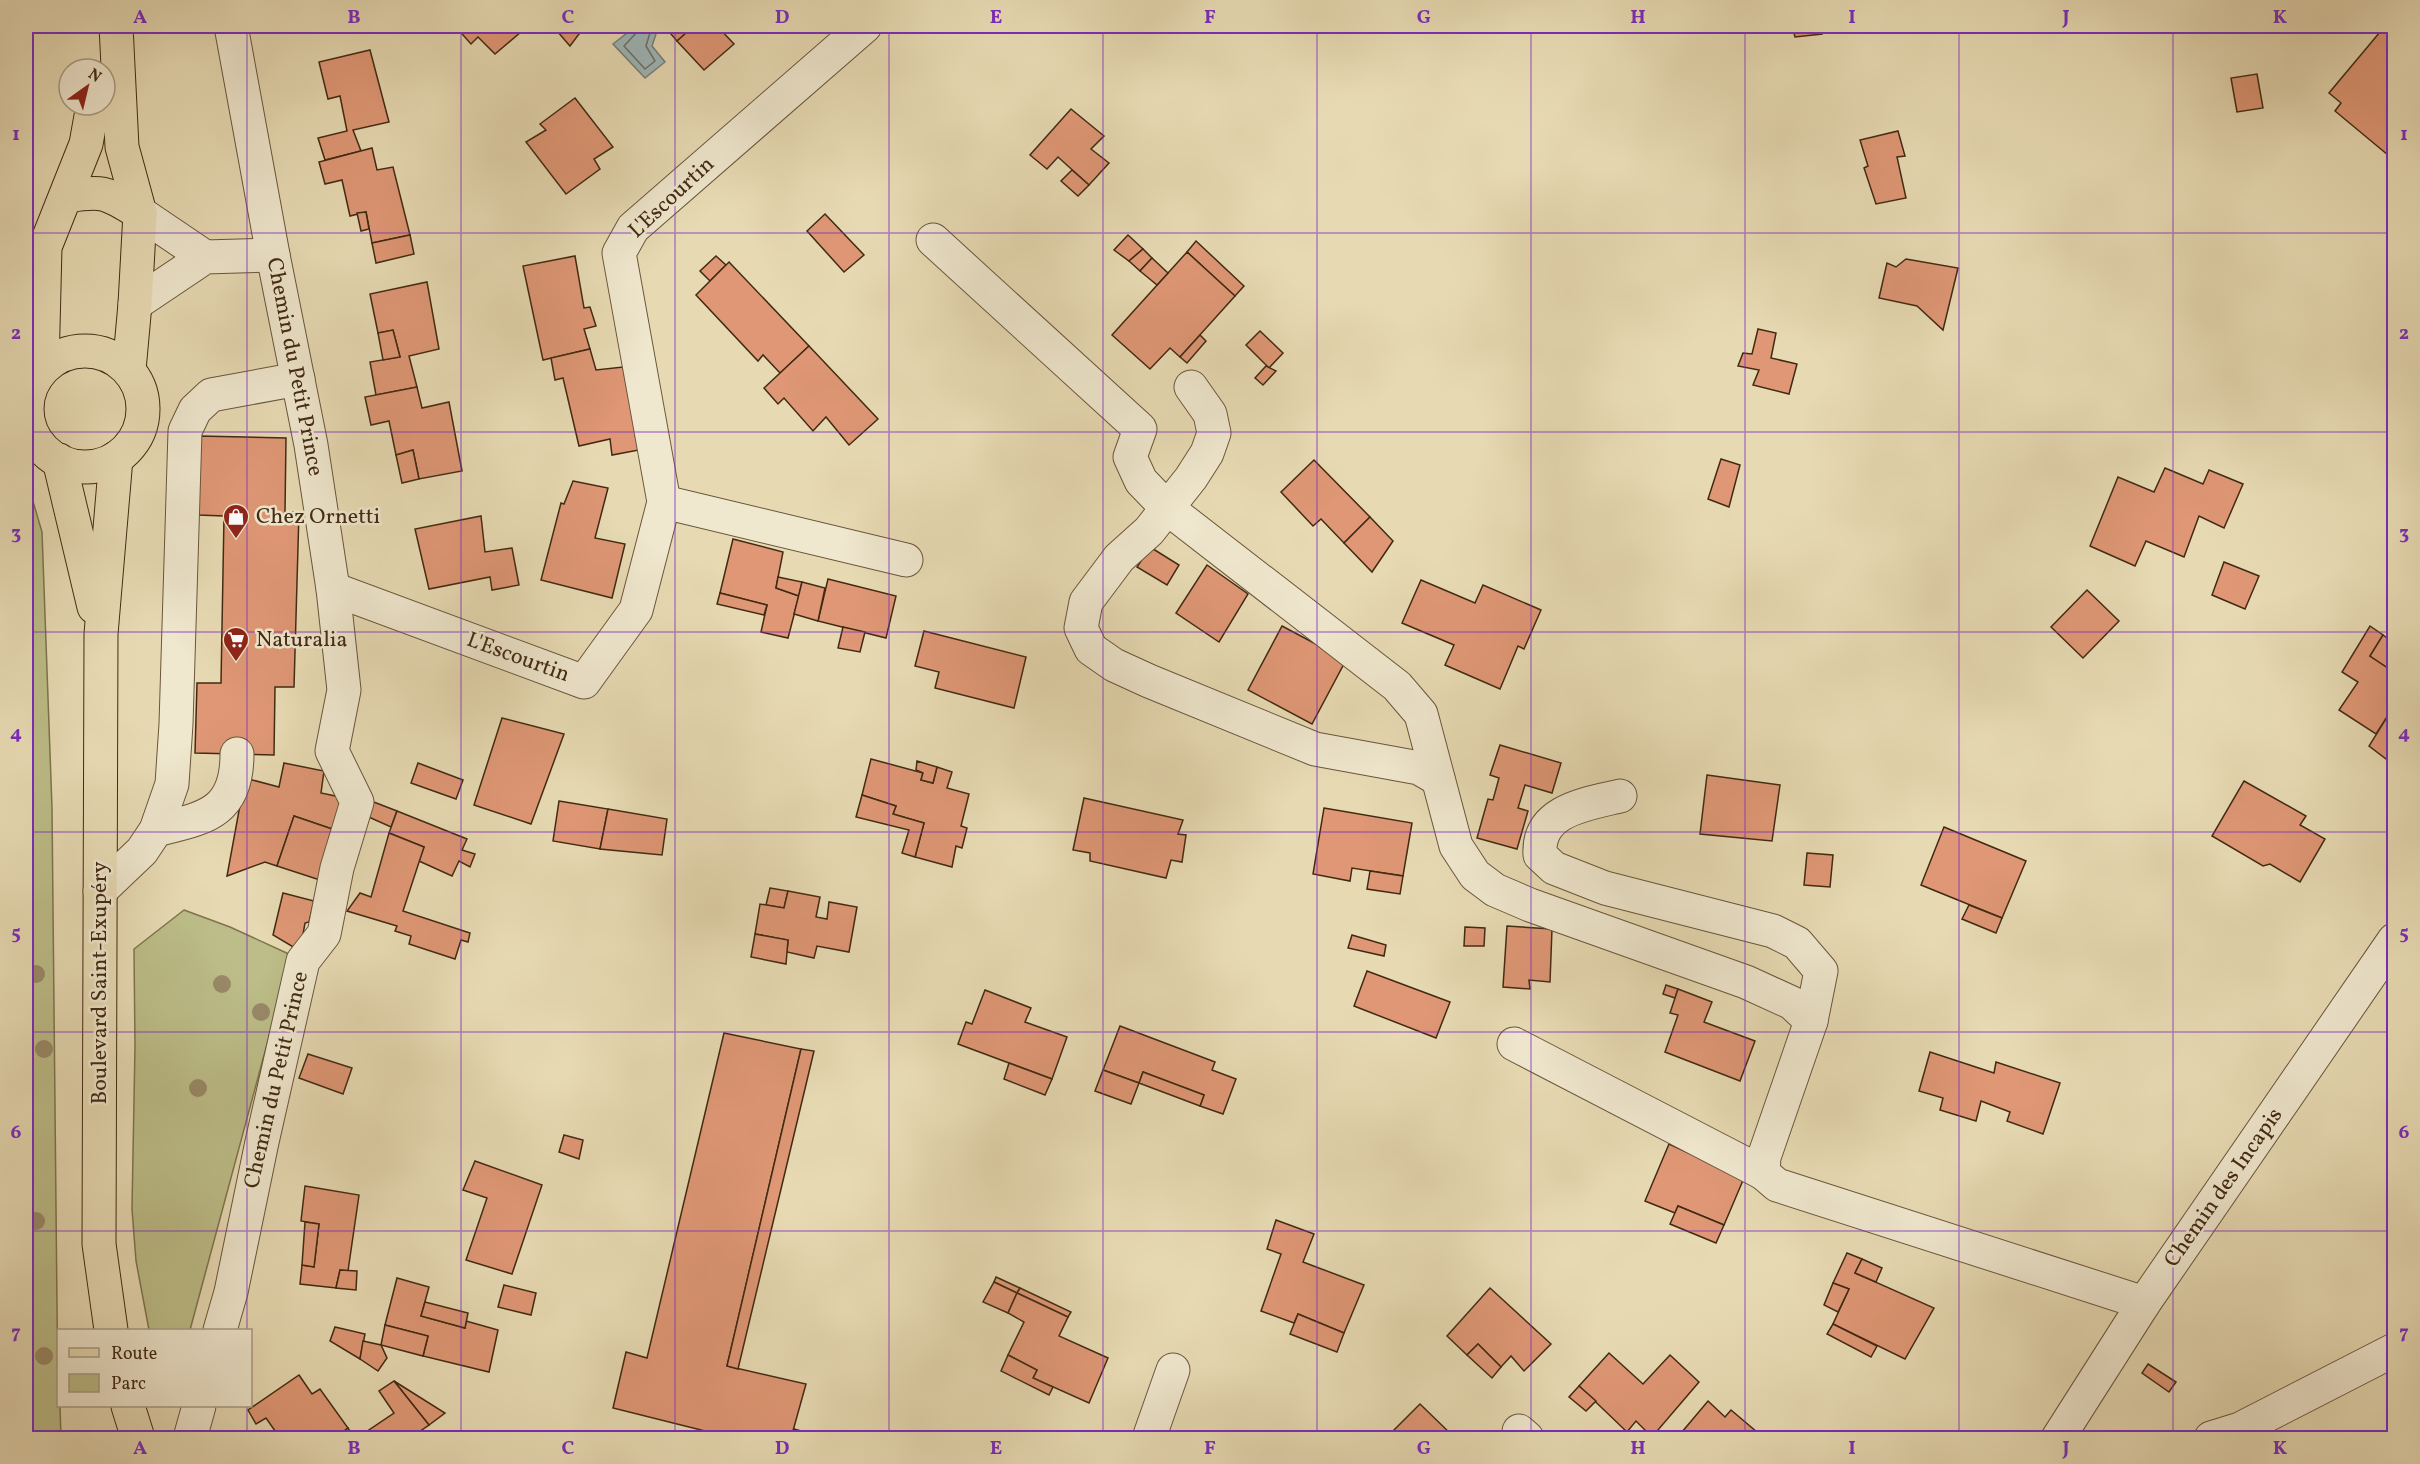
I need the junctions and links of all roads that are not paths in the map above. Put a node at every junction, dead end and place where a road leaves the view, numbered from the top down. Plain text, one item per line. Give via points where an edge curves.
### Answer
1 (107, 26) edge
2 (116, 26) edge
3 (231, 26) edge
4 (865, 26) edge
5 (101, 57) edge
6 (91, 117) edge
7 (66, 196) junction
8 (140, 213) junction
9 (933, 240) dead end
10 (273, 255) junction
11 (205, 257) junction
12 (135, 304) junction
13 (129, 370) junction
14 (35, 375) edge
15 (298, 379) junction
16 (1191, 387) dead end
17 (27, 424) edge
18 (116, 458) junction
19 (59, 460) junction
20 (664, 502) junction
21 (1167, 508) junction
22 (906, 560) dead end
23 (333, 589) junction
24 (101, 634) junction
25 (237, 754) dead end
26 (1438, 779) junction
27 (1620, 796) dead end
28 (156, 830) junction
29 (100, 891) junction
30 (2394, 940) edge
31 (1811, 1021) junction
32 (1515, 1044) dead end
33 (1763, 1173) junction
34 (2144, 1303) junction
35 (111, 1329) edge
36 (220, 1329) edge
37 (2394, 1350) edge
38 (1173, 1370) dead end
39 (128, 1407) edge
40 (199, 1407) edge
41 (2234, 1435) edge
42 (2066, 1436) edge
43 (138, 1438) edge
44 (190, 1438) edge
45 (1149, 1438) edge

1 - 5 main road
2 - 8 main road via 122,147
3 - 10 street, Chemin du Petit Prince
4 - 20 street, L'Escourtin via 633,228 619,253
6 - 7 main road via 86,144
7 - 8 main road via 108,194
7 - 14 main road via 45,247
8 - 11 street
8 - 12 main road
9 - 21 street via 1140,429 1130,457 1141,481
10 - 11 street
10 - 15 street, Chemin du Petit Prince
11 - 12 street
12 - 13 main road
13 - 14 main road via 115,358 97,351 77,350 58,357
13 - 18 main road via 144,404 142,422 136,439
14 - 17 main road via 26,405
15 - 23 street, Chemin du Petit Prince
15 - 28 street via 211,395 195,410 185,431 172,784
16 - 21 street via 1210,414 1214,434 1207,453
17 - 19 main road via 37,442
18 - 19 main road via 89,468 69,466
18 - 24 main road, Boulevard Saint-Exupéry
19 - 24 main road, Boulevard Saint-Exupéry
20 - 22 street
20 - 23 street, L'Escourtin via 636,610 584,682
21 - 26 street via 1397,686 1421,714
21 - 26 street via 1119,558 1086,602 1081,628 1091,649 1149,681 1315,749 1419,768
23 - 36 street, Chemin du Petit Prince via 344,690 332,751 357,802 337,868 324,934 303,961
24 - 29 main road, Boulevard Saint-Exupéry
25 - 28 street via 228,795 215,811 201,819
26 - 31 street via 1456,846 1475,875 1495,890 1746,982 1792,1002
27 - 31 street via 1558,815 1544,828 1540,855 1554,868 1605,888 1773,931 1797,943 1821,971
28 - 29 street via 142,850
29 - 35 main road, Boulevard Saint-Exupéry via 99,1244
30 - 34 street, Chemin des Incapis
31 - 33 street via 1764,1157
32 - 33 street
33 - 34 street via 1777,1185
34 - 42 street, Chemin des Incapis
37 - 41 street
38 - 45 street
39 - 43 main road
40 - 44 street

